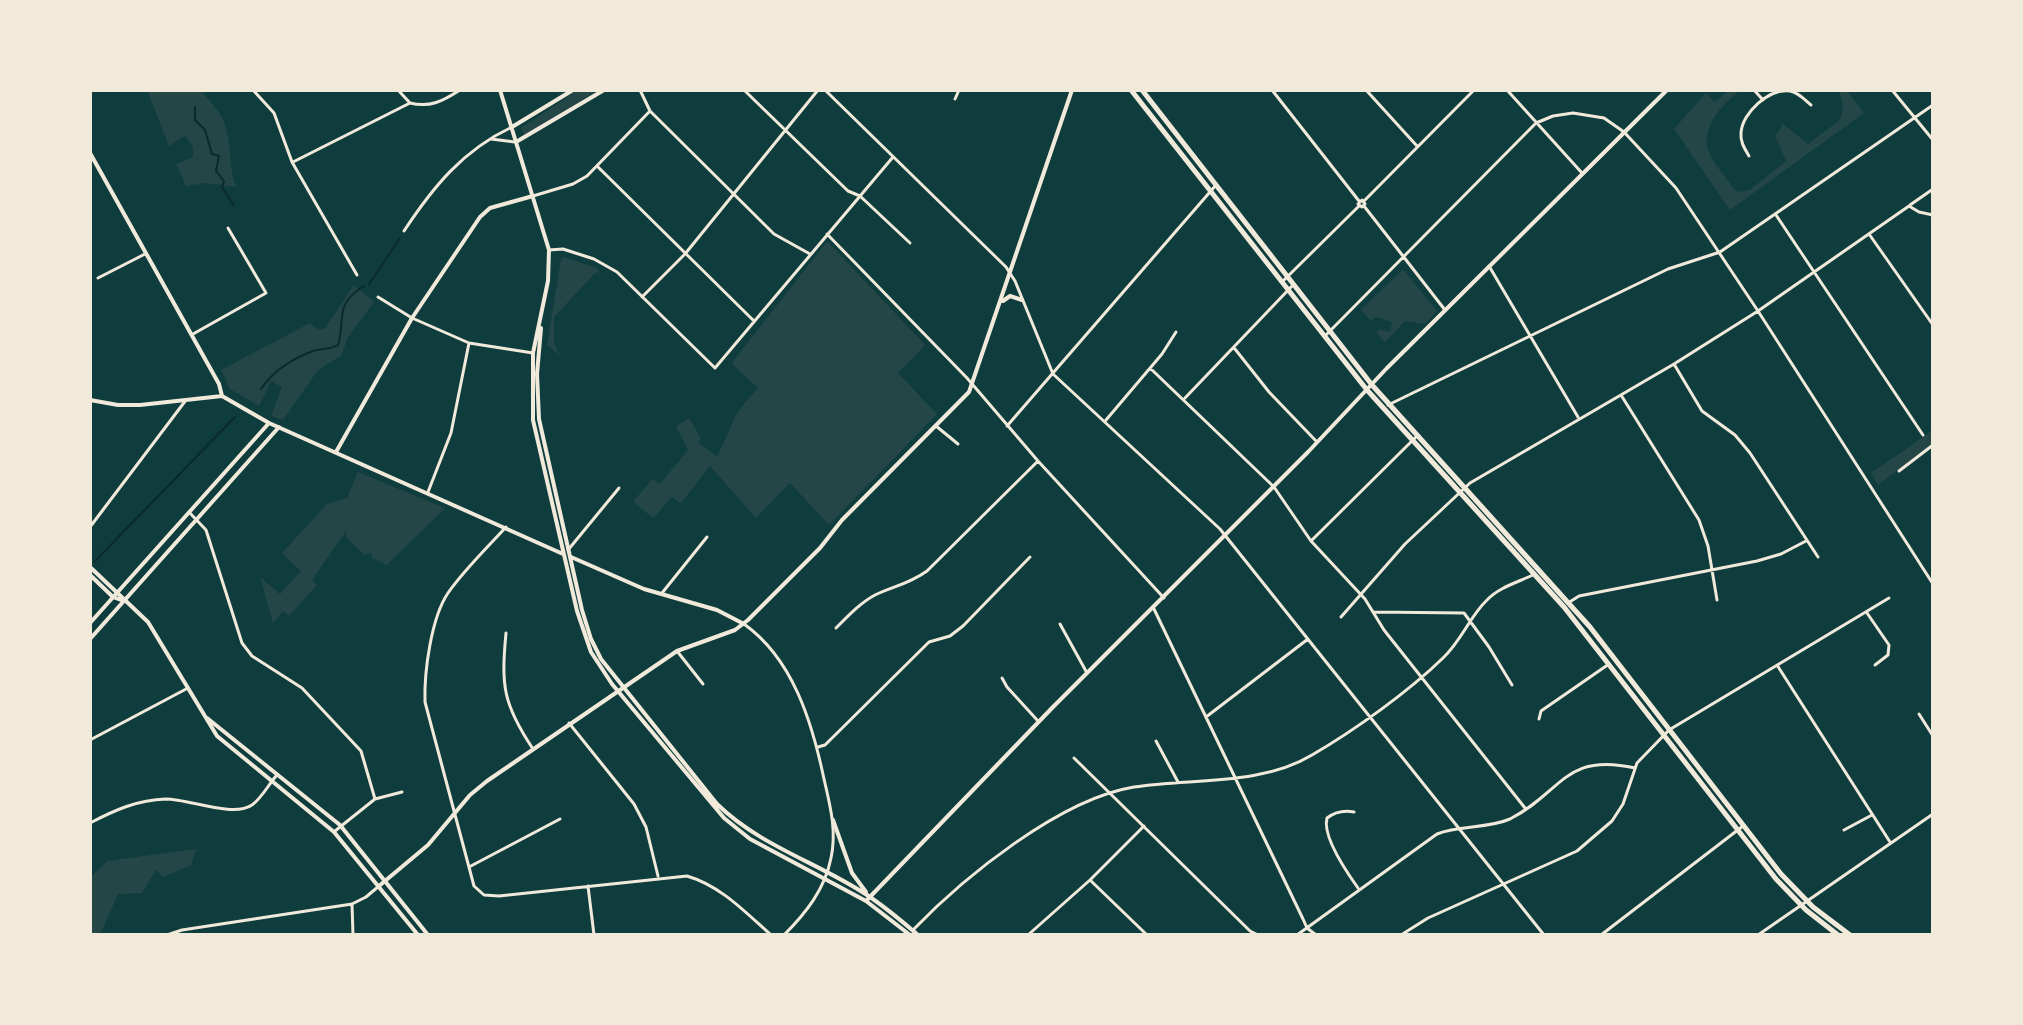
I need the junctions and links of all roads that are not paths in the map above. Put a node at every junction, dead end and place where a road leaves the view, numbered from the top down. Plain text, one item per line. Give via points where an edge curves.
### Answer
1 (253, 90) edge
2 (398, 90) edge
3 (460, 90) edge
4 (500, 90) edge
5 (573, 90) edge
6 (604, 90) edge
7 (640, 90) edge
8 (744, 90) edge
9 (818, 90) edge
10 (825, 90) edge
11 (959, 90) edge
12 (1072, 90) edge
13 (1131, 90) edge
14 (1272, 90) edge
15 (1366, 90) edge
16 (1474, 90) edge
17 (1507, 90) edge
18 (1667, 90) edge
19 (1754, 90) edge
20 (1892, 90) edge
21 (1143, 91) edge
22 (1136, 97) junction
23 (955, 99) dead end
24 (1763, 100) junction
25 (410, 103) junction
26 (1811, 105) dead end
27 (1933, 105) edge
28 (650, 111) junction
29 (1915, 118) junction
30 (1536, 123) junction
31 (512, 127) junction
32 (784, 130) junction
33 (1624, 132) junction
34 (491, 139) junction
35 (1933, 140) edge
36 (516, 142) junction
37 (1417, 146) junction
38 (90, 153) edge
39 (1749, 156) dead end
40 (893, 157) junction
41 (292, 162) junction
42 (597, 166) junction
43 (1582, 173) junction
44 (1216, 185) junction
45 (1933, 189) edge
46 (1210, 191) junction
47 (732, 194) junction
48 (533, 196) junction
49 (860, 196) junction
50 (1362, 203) junction
51 (1909, 206) junction
52 (1776, 215) junction
53 (1933, 215) edge
54 (228, 228) dead end
55 (404, 231) dead end
56 (827, 234) junction
57 (1869, 234) junction
58 (910, 243) dead end
59 (549, 250) junction
60 (1720, 252) junction
61 (145, 254) junction
62 (685, 254) junction
63 (810, 254) junction
64 (1403, 259) junction
65 (1489, 266) junction
66 (1813, 272) junction
67 (1010, 274) junction
68 (357, 275) dead end
69 (98, 278) dead end
70 (1284, 280) junction
71 (1291, 288) junction
72 (378, 297) dead end
73 (642, 298) junction
74 (1022, 300) junction
75 (999, 306) junction
76 (1445, 310) junction
77 (1758, 311) junction
78 (412, 318) junction
79 (754, 321) junction
80 (1933, 325) edge
81 (540, 326) junction
82 (1176, 332) dead end
83 (1327, 334) junction
84 (192, 335) junction
85 (1530, 336) junction
86 (469, 343) junction
87 (1235, 349) junction
88 (533, 353) junction
89 (1674, 364) junction
90 (1150, 368) junction
91 (1053, 374) junction
92 (972, 385) junction
93 (1370, 387) junction
94 (1621, 395) junction
95 (222, 396) junction
96 (1184, 399) junction
97 (90, 400) edge
98 (186, 400) junction
99 (1386, 406) junction
100 (1579, 419) junction
101 (1105, 420) junction
102 (269, 423) junction
103 (936, 426) junction
104 (1007, 426) junction
105 (279, 427) junction
106 (1923, 435) dead end
107 (1415, 438) junction
108 (1318, 443) junction
109 (958, 444) dead end
110 (1933, 445) edge
111 (336, 452) junction
112 (1038, 461) junction
113 (1899, 471) dead end
114 (1274, 487) junction
115 (619, 488) dead end
116 (1462, 489) junction
117 (428, 492) junction
118 (189, 512) junction
119 (196, 519) junction
120 (90, 527) edge
121 (506, 527) junction
122 (707, 537) dead end
123 (1225, 537) junction
124 (1311, 541) junction
125 (1806, 541) junction
126 (568, 549) junction
127 (563, 554) junction
128 (570, 557) junction
129 (1030, 557) dead end
130 (1818, 557) dead end
131 (90, 567) edge
132 (1712, 569) junction
133 (1542, 571) junction
134 (1535, 574) junction
135 (90, 575) edge
136 (1933, 584) edge
137 (1361, 593) junction
138 (115, 594) junction
139 (661, 595) junction
140 (1889, 598) dead end
141 (1164, 599) junction
142 (1717, 600) dead end
143 (123, 601) junction
144 (1567, 604) junction
145 (1154, 609) junction
146 (1373, 612) junction
147 (1867, 613) junction
148 (1341, 617) dead end
149 (90, 623) edge
150 (1471, 623) junction
151 (744, 624) junction
152 (1060, 624) dead end
153 (836, 628) dead end
154 (506, 633) dead end
155 (90, 639) edge
156 (1308, 639) junction
157 (677, 651) junction
158 (1609, 664) junction
159 (1777, 665) junction
160 (1875, 665) dead end
161 (1087, 673) junction
162 (1422, 677) junction
163 (1002, 678) dead end
164 (703, 684) dead end
165 (1512, 685) dead end
166 (188, 688) junction
167 (620, 689) junction
168 (203, 713) junction
169 (1919, 714) dead end
170 (1368, 716) junction
171 (1206, 717) junction
172 (1539, 719) dead end
173 (1039, 722) junction
174 (569, 723) junction
175 (1669, 730) junction
176 (1665, 736) junction
177 (1933, 736) edge
178 (90, 740) edge
179 (1156, 741) dead end
180 (817, 748) junction
181 (533, 749) junction
182 (1074, 758) dead end
183 (1635, 768) junction
184 (276, 776) junction
185 (1234, 776) junction
186 (272, 781) junction
187 (1178, 782) junction
188 (402, 792) dead end
189 (1110, 793) junction
190 (375, 799) junction
191 (1525, 808) junction
192 (1354, 812) dead end
193 (453, 814) junction
194 (1933, 814) edge
195 (1872, 815) junction
196 (560, 819) dead end
197 (833, 820) junction
198 (90, 823) edge
199 (340, 825) junction
200 (1144, 826) junction
201 (1458, 828) junction
202 (1740, 828) junction
203 (1844, 830) dead end
204 (334, 832) junction
205 (1890, 842) junction
206 (469, 867) junction
207 (826, 876) junction
208 (659, 877) junction
209 (1090, 880) junction
210 (386, 881) junction
211 (379, 886) junction
212 (588, 886) junction
213 (1503, 886) junction
214 (1359, 890) junction
215 (868, 899) junction
216 (1804, 903) junction
217 (352, 904) junction
218 (1307, 928) junction
219 (910, 934) edge
220 (1403, 934) edge
221 (167, 935) edge
222 (353, 935) edge
223 (418, 935) edge
224 (428, 935) edge
225 (594, 935) edge
226 (771, 935) edge
227 (784, 935) edge
228 (918, 935) edge
229 (1028, 935) edge
230 (1147, 935) edge
231 (1258, 935) edge
232 (1297, 935) edge
233 (1316, 935) edge
234 (1544, 935) edge
235 (1601, 935) edge
236 (1758, 935) edge
237 (1838, 935) edge
238 (1850, 935) edge

1 - 41 street via 274,113
2 - 25 street
3 - 25 street via 438,103
4 - 31 street
5 - 31 street
6 - 36 street
7 - 28 street
8 - 32 street
9 - 32 street
10 - 40 street
11 - 23 street
12 - 67 street
13 - 22 main road
14 - 50 street
15 - 37 street
16 - 37 street
17 - 30 street
18 - 33 street
19 - 24 street
20 - 29 street
21 - 22 street
21 - 44 main road
22 - 46 main road
24 - 26 street via 1790,91
24 - 39 street via 1741,130
25 - 41 street
27 - 29 street
28 - 42 street
28 - 47 street
29 - 35 street
29 - 52 street
30 - 33 street via 1583,113 1604,118
30 - 43 street
30 - 64 street
31 - 34 street
31 - 36 street
32 - 47 street
32 - 49 street via 848,191
33 - 43 street
33 - 60 street via 1676,188
34 - 36 street
34 - 55 street via 446,174
36 - 48 street
37 - 50 street
38 - 61 street
40 - 49 street
40 - 67 street
41 - 68 street
42 - 48 street via 573,184
42 - 62 street
43 - 65 street
44 - 46 street
44 - 70 main road
45 - 51 street
46 - 70 main road
46 - 91 street
47 - 62 street
47 - 63 street via 774,234
48 - 59 street
48 - 78 street via 490,208 480,217
49 - 56 street
49 - 58 street
50 - 64 street
50 - 70 street
51 - 53 street
51 - 57 street
52 - 60 street
52 - 66 street
54 - 84 street via 266,293
56 - 63 street
56 - 92 street
57 - 66 street
57 - 80 street
59 - 73 street via 594,259 617,272
59 - 81 street
60 - 77 street
60 - 85 street via 1668,269
61 - 69 street
61 - 84 street
62 - 73 street
62 - 79 street
63 - 79 street
64 - 76 street
64 - 83 street
65 - 76 street
65 - 85 street
66 - 77 street
66 - 106 street
67 - 74 street
67 - 75 street
70 - 71 main road
71 - 83 main road
71 - 87 street
72 - 78 street
73 - 79 street via 715,368
74 - 75 street via 1010,296
74 - 91 street
75 - 92 street
76 - 93 street
77 - 89 street
77 - 136 street
78 - 86 street
78 - 111 street
81 - 88 street
81 - 126 street via 539,419
82 - 90 street
83 - 93 main road
84 - 95 street
85 - 99 street
85 - 100 street
86 - 88 street
86 - 117 street via 451,433
87 - 96 street
87 - 108 street
88 - 127 street via 533,420
89 - 94 street
89 - 125 street via 1702,411 1750,453
90 - 96 street
90 - 101 street
91 - 101 street
91 - 104 street
92 - 103 street
92 - 104 street
93 - 99 main road
93 - 108 street
94 - 100 street
94 - 132 street via 1699,520
95 - 98 street
95 - 102 street
96 - 114 street
97 - 98 street via 118,405
98 - 120 street
99 - 107 main road
100 - 116 street
101 - 123 street
102 - 105 street
102 - 118 street
103 - 109 street
103 - 151 street
104 - 112 street
105 - 111 street
105 - 119 street
107 - 116 main road
107 - 124 street
108 - 114 street
110 - 113 street
111 - 117 street
112 - 141 street
112 - 153 street via 927,571 875,595
114 - 123 street
114 - 124 street
115 - 126 street
116 - 133 main road
116 - 134 main road
116 - 137 street
117 - 121 street
118 - 119 street
118 - 138 street
119 - 143 street
119 - 190 street via 206,530 242,643 252,656 302,688 361,751
121 - 127 street
121 - 193 street via 447,595 424,681
122 - 139 street
123 - 141 street
123 - 156 street
124 - 137 street
125 - 130 street
125 - 132 street via 1781,554
126 - 127 street
126 - 128 street
127 - 128 street
127 - 167 street via 586,641
128 - 139 street
128 - 167 street via 591,639
129 - 180 street via 963,626 929,642
131 - 138 street
132 - 142 street
132 - 144 street via 1579,596
133 - 134 street
133 - 144 main road
134 - 144 main road
134 - 150 street via 1490,597
135 - 138 street
137 - 146 street
137 - 148 street
138 - 143 street
138 - 149 street
139 - 151 street via 717,610
140 - 147 street
141 - 145 street
143 - 155 street
143 - 166 street via 148,622
144 - 158 main road
144 - 175 main road
145 - 161 street
145 - 171 street
146 - 150 street via 1458,611
146 - 162 street
147 - 159 street
147 - 160 street via 1889,645 1888,655
150 - 162 street
150 - 165 street
151 - 157 street
151 - 180 street via 762,639 797,691
152 - 161 street
154 - 181 street via 502,673 507,702
156 - 170 street
156 - 171 street
157 - 164 street
157 - 167 street
158 - 172 street via 1541,711
158 - 176 main road
159 - 175 street
159 - 195 street
161 - 173 street
162 - 170 street
162 - 191 street
163 - 173 street
166 - 168 street
166 - 178 street
167 - 174 street
167 - 207 street via 724,818 750,839
168 - 184 street
168 - 186 street via 217,736
169 - 177 street
170 - 185 street via 1297,763
170 - 201 street
171 - 185 street
173 - 215 street
174 - 181 street
174 - 208 street via 634,804 650,838
175 - 176 street
175 - 202 main road
176 - 183 street
176 - 202 main road
179 - 187 street
180 - 197 street
181 - 193 street via 470,795
182 - 189 street
183 - 191 street via 1584,766
183 - 213 street via 1622,806 1604,830 1566,857
184 - 186 street
184 - 199 street
185 - 187 street
185 - 218 street
186 - 198 street via 252,805 236,810 170,799 140,801
186 - 204 street
187 - 189 street
188 - 190 street
189 - 200 street
189 - 219 street via 1075,806 1035,832 963,883
190 - 199 street
191 - 201 street via 1503,821
192 - 214 street via 1329,816 1325,827
193 - 206 street
193 - 210 street via 428,845
194 - 205 street
195 - 203 street
195 - 205 street
196 - 206 street
197 - 207 street
197 - 215 street via 852,873
199 - 204 street
199 - 210 street
200 - 209 street
200 - 231 street
201 - 213 street
201 - 214 street via 1432,837
202 - 216 main road via 1776,879
202 - 235 street
204 - 211 street
205 - 216 street
206 - 212 street via 474,886 484,895
207 - 215 street
207 - 227 street via 813,902
208 - 212 street
208 - 226 street via 703,881
209 - 229 street
209 - 230 street
210 - 211 street
210 - 224 street
211 - 217 street
211 - 223 street
212 - 225 street
213 - 220 street
213 - 234 street
214 - 218 street
215 - 219 street
216 - 236 street
216 - 237 main road
216 - 238 main road
217 - 221 street
217 - 222 street
218 - 232 street
218 - 233 street
219 - 228 street

